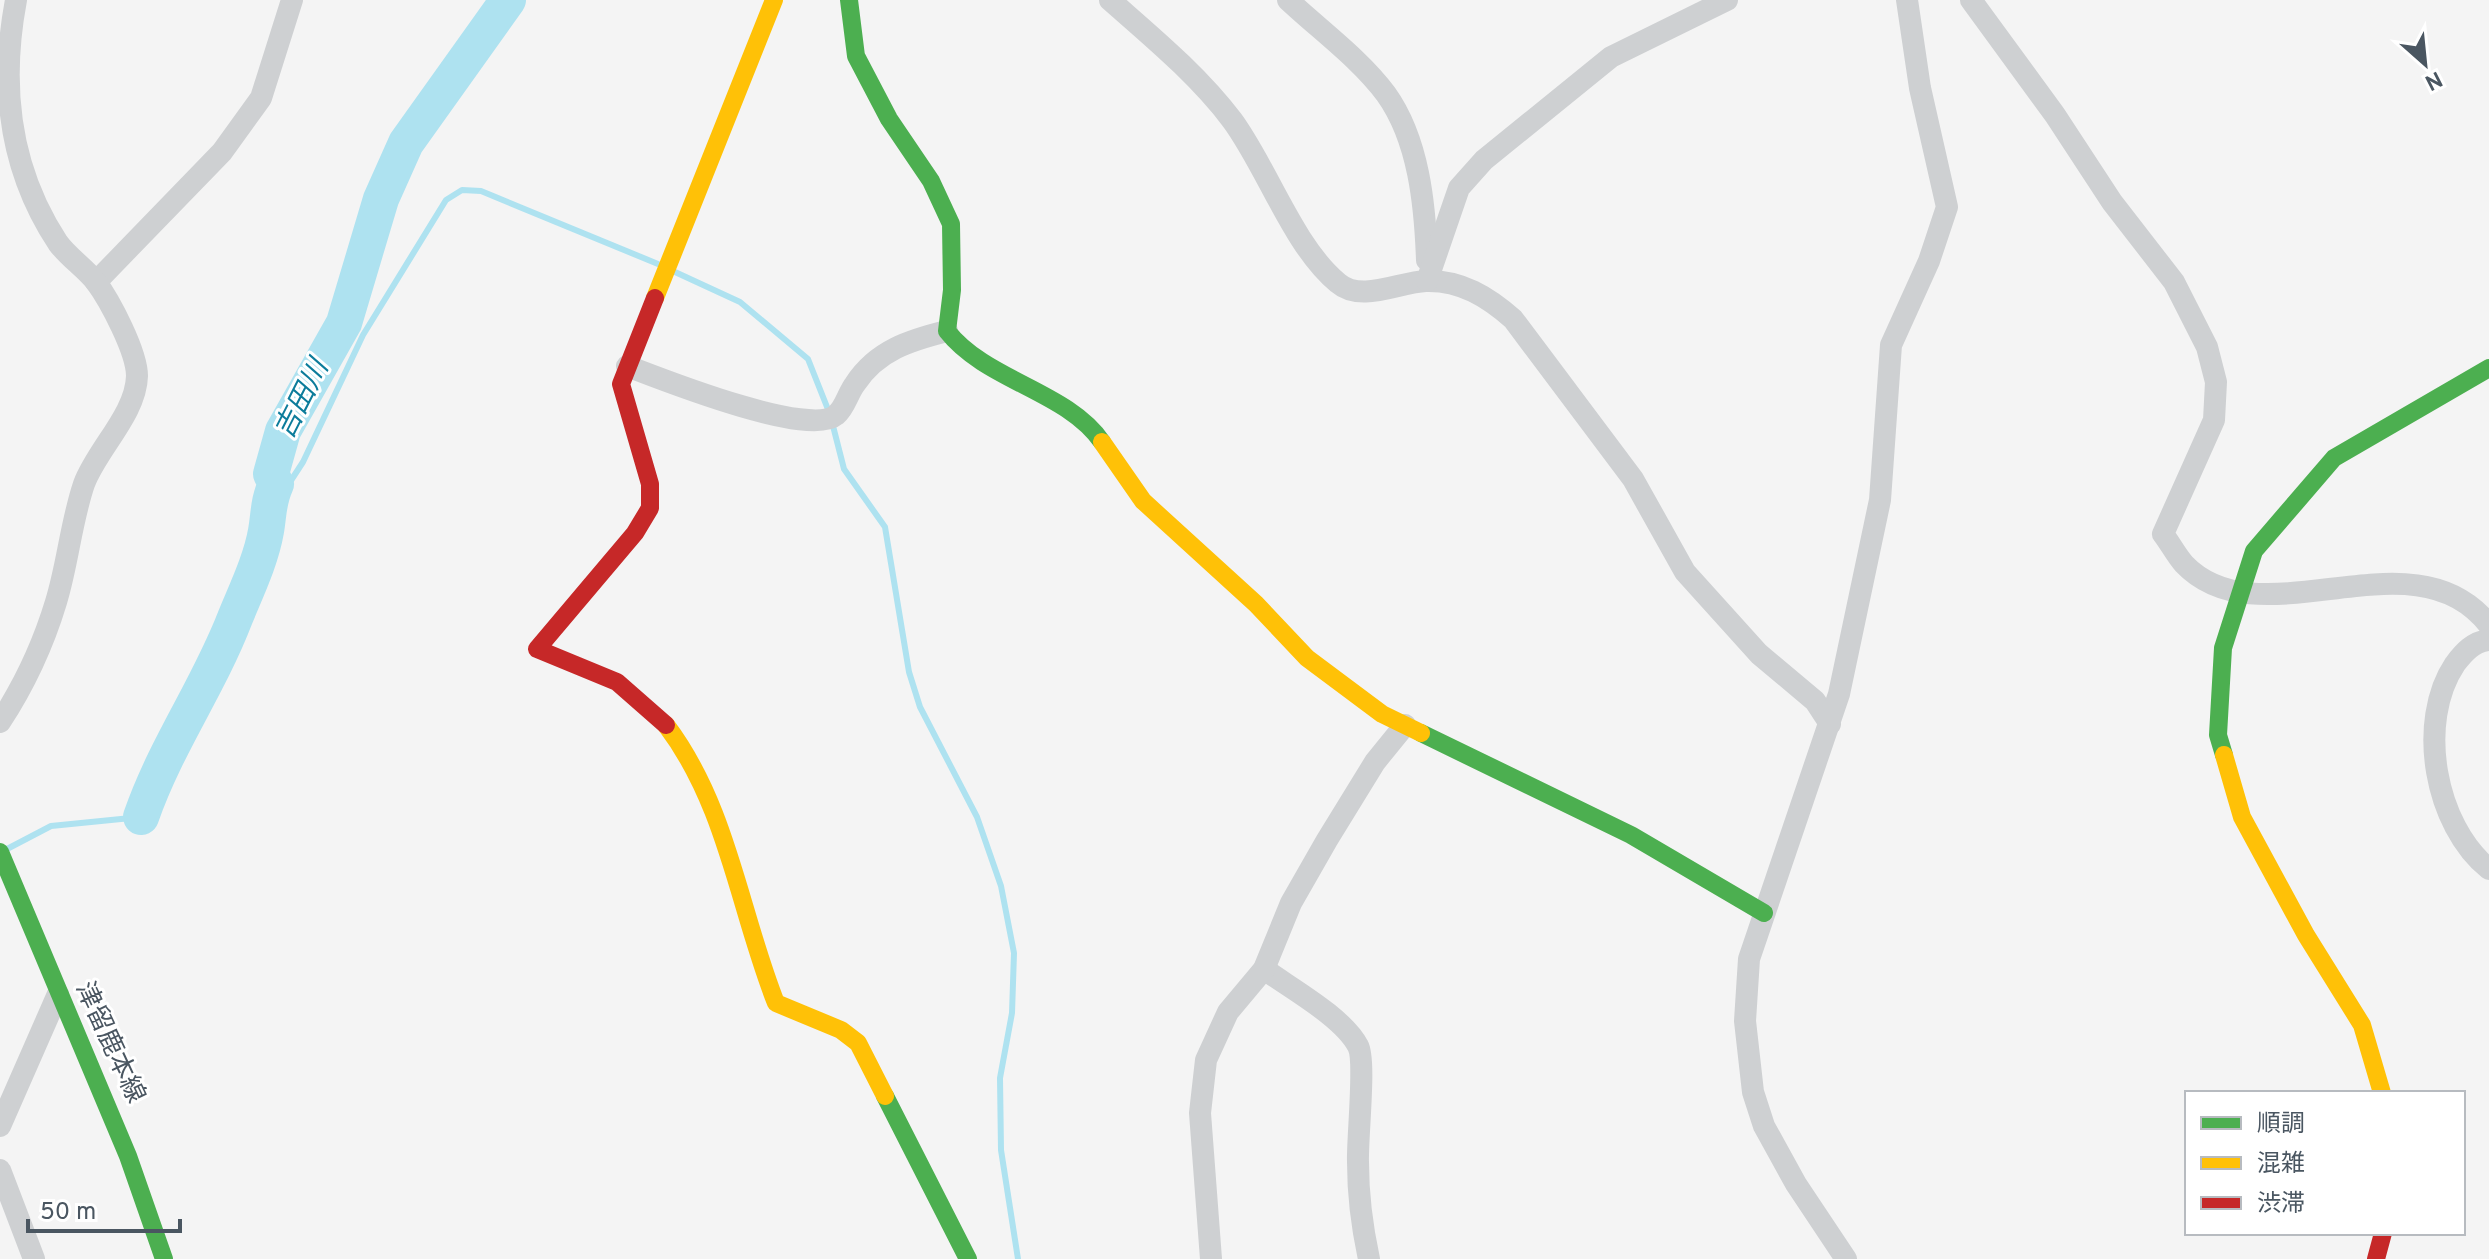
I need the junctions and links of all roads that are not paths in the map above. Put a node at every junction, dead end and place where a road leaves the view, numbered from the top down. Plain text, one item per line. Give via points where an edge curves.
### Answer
1 (16, 0) edge
2 (292, 0) edge
3 (774, 0) edge
4 (849, 0) edge
5 (1110, 0) edge
6 (1288, 0) edge
7 (1727, 0) edge
8 (1907, 0) edge
9 (1971, 0) edge
10 (1427, 281) junction
11 (96, 282) junction
12 (947, 331) junction
13 (627, 366) junction
14 (2489, 368) edge
15 (2240, 592) junction
16 (2489, 625) edge
17 (2489, 640) edge
18 (0, 722) edge
19 (1830, 724) junction
20 (1405, 725) junction
21 (0, 852) edge
22 (2489, 869) edge
23 (1764, 913) junction
24 (1264, 969) junction
25 (58, 994) junction
26 (2381, 1091) edge
27 (0, 1126) edge
28 (0, 1170) edge
29 (2382, 1235) edge
30 (34, 1259) edge
31 (164, 1259) edge
32 (968, 1259) edge
33 (1211, 1259) edge
34 (1369, 1259) edge
35 (1846, 1259) edge
36 (2376, 1259) edge

1 - 11 street via 6,69 10,131 21,170 59,243
2 - 11 street via 261,98 222,152
3 - 13 street
4 - 12 street via 856,56 951,224
5 - 10 street via 1165,48 1232,120 1314,255 1340,285 1364,292
6 - 10 street via 1371,77 1411,144 1426,226
7 - 10 street via 1611,57 1484,160 1459,188
8 - 19 street via 1947,207 1891,345 1880,500
9 - 15 street via 2174,282 2207,347 2216,382 2214,420 2163,534 2186,565
10 - 19 street via 1467,287 1513,319 1633,479 1685,572 1759,654 1815,701
11 - 18 street via 128,341 137,375 130,400 84,483 36,660
12 - 13 street via 907,340 879,357 856,382 838,415 823,422 701,394
12 - 20 street via 961,349 1095,431 1143,501 1307,658
13 - 32 street via 621,384 650,484 650,508 537,649 626,688 658,714 684,748 721,819 757,962 776,1003 841,1030 858,1043
14 - 15 street via 2334,458 2254,551
15 - 16 street via 2269,595 2401,584 2443,592 2475,609
15 - 26 street via 2223,648 2218,735 2242,817 2362,1025
17 - 22 street via 2464,651 2445,680 2435,711 2434,751 2448,807 2473,856
19 - 23 street
20 - 23 street via 1631,835
20 - 24 street via 1375,762 1291,903
21 - 25 street, 津留鹿本線
23 - 35 street via 1749,959 1745,1021 1753,1092 1764,1126 1796,1184
24 - 33 street via 1228,1012 1206,1060 1200,1113
24 - 34 street via 1315,1005 1360,1048 1358,1161
25 - 27 street
25 - 31 street, 津留鹿本線 via 119,1126
28 - 30 street
29 - 36 street

